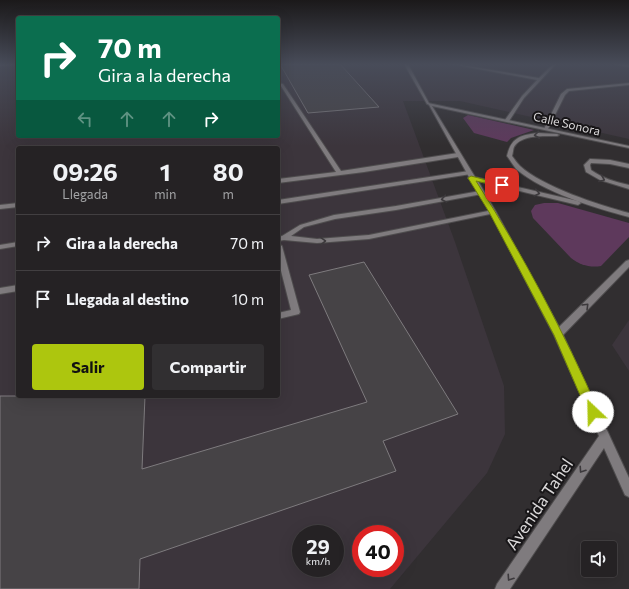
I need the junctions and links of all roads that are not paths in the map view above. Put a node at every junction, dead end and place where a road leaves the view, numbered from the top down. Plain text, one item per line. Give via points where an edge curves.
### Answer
1 (286, 91) edge
2 (422, 91) edge
3 (528, 91) edge
4 (566, 91) edge
5 (429, 104) junction
6 (507, 120) junction
7 (546, 129) junction
8 (576, 135) junction
9 (629, 147) edge
10 (458, 155) junction
11 (629, 166) edge
12 (339, 173) junction
13 (470, 176) junction
14 (280, 181) edge
15 (629, 187) edge
16 (480, 192) junction
17 (280, 202) edge
18 (16, 205) edge
19 (0, 207) edge
20 (612, 210) junction
21 (493, 212) junction
22 (629, 215) edge
23 (281, 238) edge
24 (16, 244) edge
25 (0, 247) edge
26 (280, 253) edge
27 (629, 263) edge
28 (16, 288) edge
29 (0, 291) edge
30 (280, 316) edge
31 (558, 334) junction
32 (604, 438) junction
33 (629, 491) edge
34 (502, 589) edge

1 - 12 street
2 - 5 street
3 - 6 street
4 - 7 street
5 - 6 street, Calle Sonora
5 - 10 street
6 - 7 street, Calle Sonora
7 - 8 street, Calle Sonora
8 - 9 street, Calle Sonora
8 -> 20 street via 547,134 523,137 510,149 510,158 515,167 527,176 571,196
10 - 12 street
10 - 13 street
11 -> 15 street via 598,161 590,161 587,165 588,171 594,176
12 - 14 street
13 - 16 street
13 - 17 street
13 -> 20 street
16 - 21 street
16 -> 23 street via 334,217 302,226
18 - 19 street
20 - 22 street
23 -> 21 street via 317,241 369,237
21 - 31 street
24 - 25 street
26 - 30 street via 296,312
31 -> 27 street
28 - 29 street
31 - 32 street
32 - 33 street
32 -> 34 street, Avenida Tahel

